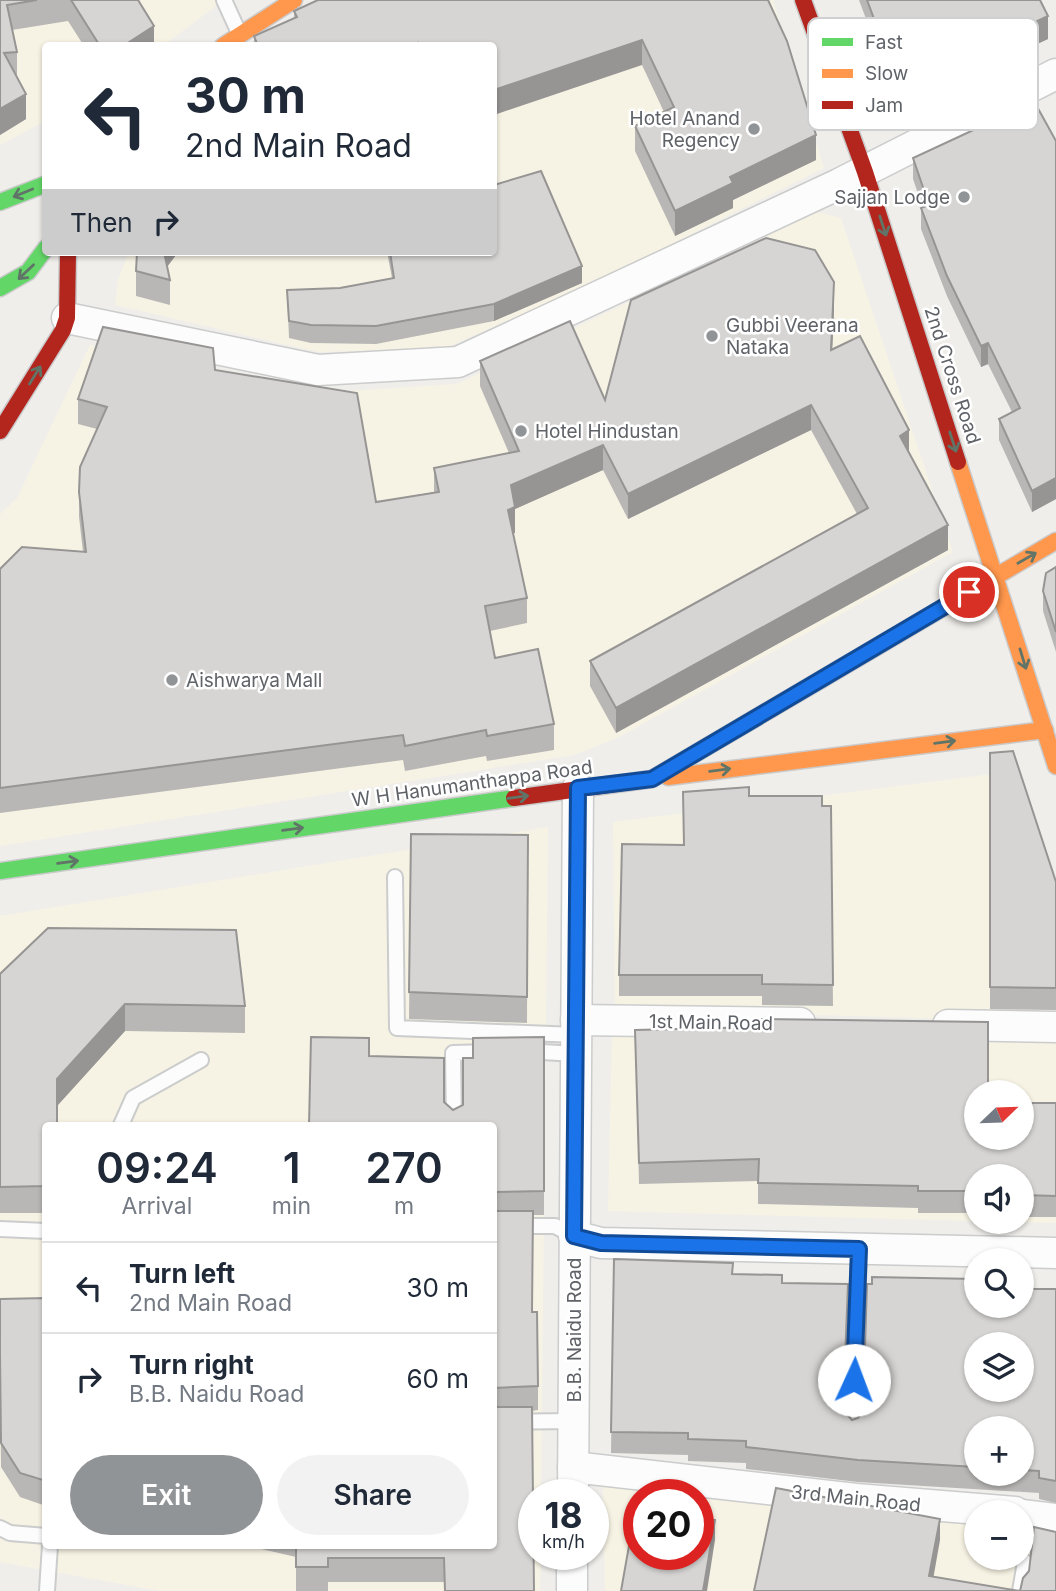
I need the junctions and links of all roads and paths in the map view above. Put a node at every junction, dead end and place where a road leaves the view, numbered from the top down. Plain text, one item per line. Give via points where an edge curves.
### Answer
1 (224, 0) edge
2 (294, 0) edge
3 (803, 0) edge
4 (809, 18) edge
5 (239, 33) junction
6 (228, 42) edge
7 (1056, 74) edge
8 (1038, 83) edge
9 (850, 130) edge
10 (947, 130) edge
11 (865, 172) junction
12 (42, 186) edge
13 (0, 202) edge
14 (42, 253) edge
15 (68, 256) edge
16 (0, 288) edge
17 (67, 318) junction
18 (0, 431) edge
19 (1056, 541) edge
20 (997, 575) junction
21 (1045, 730) junction
22 (1056, 766) edge
23 (652, 779) junction
24 (578, 788) junction
25 (0, 871) edge
26 (395, 877) dead end
27 (830, 1024) edge
28 (914, 1025) edge
29 (1056, 1027) edge
30 (576, 1036) junction
31 (201, 1060) dead end
32 (122, 1122) edge
33 (454, 1122) edge
34 (497, 1226) edge
35 (0, 1229) edge
36 (42, 1231) edge
37 (574, 1236) junction
38 (859, 1249) junction
39 (1056, 1253) edge
40 (497, 1422) edge
41 (573, 1422) junction
42 (853, 1432) edge
43 (573, 1479) edge
44 (609, 1483) edge
45 (964, 1508) edge
46 (1034, 1515) edge
47 (1056, 1518) edge
48 (0, 1528) edge
49 (42, 1536) edge
50 (50, 1549) edge
51 (572, 1570) edge
52 (1024, 1570) edge
53 (47, 1591) edge
54 (572, 1591) edge
55 (1020, 1591) edge

1 - 5 lane
2 - 5 street
3 - 4 street, 2nd Cross Road
5 - 6 street
7 - 8 street
9 - 11 street, 2nd Cross Road
10 - 11 street
11 - 17 street via 458,362 318,370
11 -> 20 street, 2nd Cross Road
12 -> 13 street
14 -> 16 street via 28,272
15 - 17 street
18 -> 17 street
20 -> 19 street, W H Hanumanthappa Road
20 -> 21 street, 2nd Cross Road
20 - 23 street, W H Hanumanthappa Road
21 - 22 street, 2nd Cross Road
23 -> 21 street
23 - 24 street, W H Hanumanthappa Road
25 -> 24 street, W H Hanumanthappa Road
24 - 30 street, B.B. Naidu Road
26 - 30 lane via 397,1028
27 - 30 street, 1st Main Road
28 - 29 street
30 - 33 lane via 536,1051 453,1053
30 - 37 street, B.B. Naidu Road
31 - 32 lane via 133,1098
34 - 37 lane via 555,1226
35 - 36 lane
37 - 38 street via 601,1243
37 - 41 street, B.B. Naidu Road
38 - 39 street
38 - 42 lane
40 - 41 lane
41 - 43 street, B.B. Naidu Road
44 - 45 street, 3rd Main Road
46 - 47 street
48 - 49 lane
50 - 53 lane
51 - 54 street
52 - 55 lane

